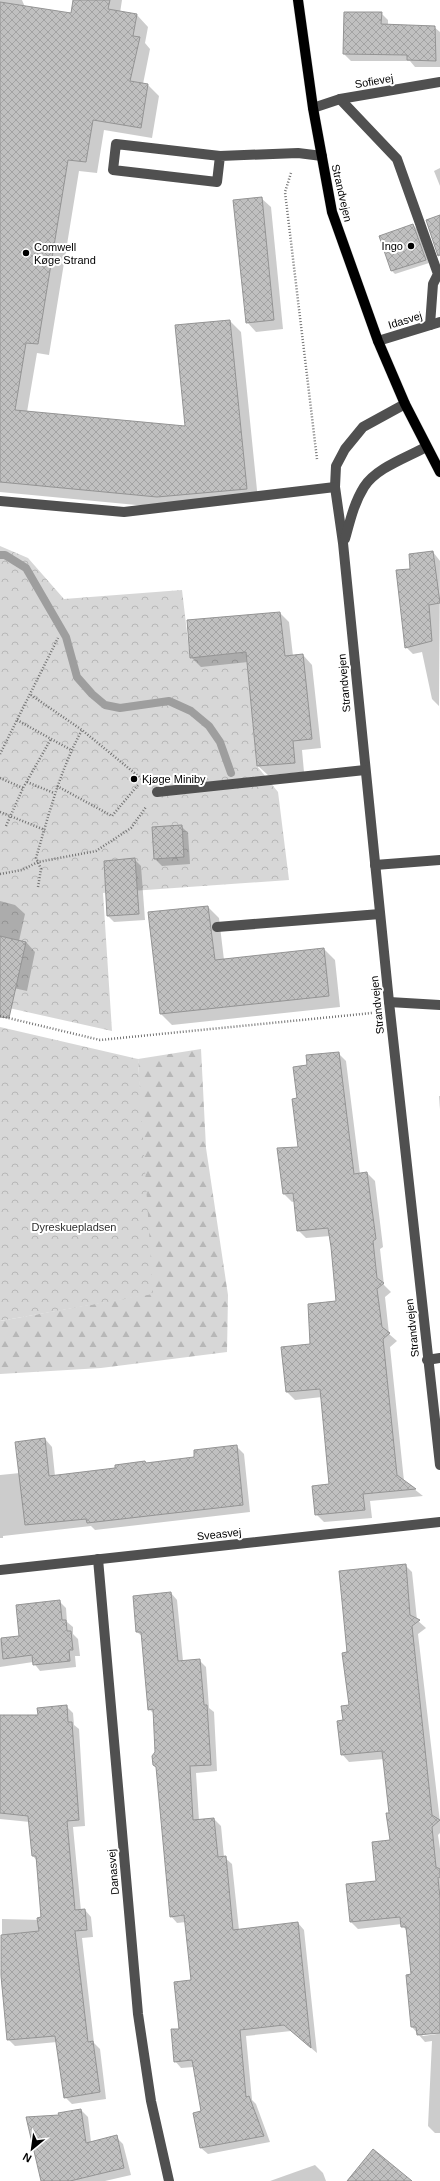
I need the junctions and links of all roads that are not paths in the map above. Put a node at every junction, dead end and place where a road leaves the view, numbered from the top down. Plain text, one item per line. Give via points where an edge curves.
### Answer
1 (298, 0) edge
2 (440, 82) edge
3 (340, 99) junction
4 (313, 108) junction
5 (220, 156) junction
6 (322, 156) junction
7 (440, 322) edge
8 (430, 325) junction
9 (378, 342) junction
10 (405, 404) junction
11 (426, 447) junction
12 (440, 472) edge
13 (335, 487) junction
14 (0, 501) edge
15 (343, 543) junction
16 (365, 770) junction
17 (157, 792) road end
18 (440, 860) edge
19 (375, 864) junction
20 (380, 914) junction
21 (217, 927) dead end
22 (440, 1005) edge
23 (389, 1006) junction
24 (440, 1358) edge
25 (427, 1360) junction
26 (440, 1465) edge
27 (440, 1522) edge
28 (98, 1559) junction
29 (0, 1570) edge
30 (169, 2181) edge

1 - 4 main road, Strandvejen
2 - 3 street, Sofievej
3 - 4 street, Sofievej
3 - 8 street via 397,159 438,274 433,284
4 - 6 main road, Strandvejen
5 - 5 street via 116,144 113,170 217,182
5 - 6 street via 298,153
6 - 9 main road, Strandvejen via 332,212
7 - 8 street, Idasvej
8 - 9 street, Idasvej
9 - 10 main road, Strandvejen
10 - 11 main road, Strandvejen
10 - 13 street, Strandvejen via 363,427 345,449 336,466
11 - 12 main road
11 - 15 street, Strandvejen via 382,471 364,486 354,506
13 - 14 street via 124,512
13 - 15 street, Strandvejen
15 - 16 street, Strandvejen
16 - 17 street
16 - 19 street, Strandvejen
18 - 19 street
19 - 20 street, Strandvejen
20 - 21 street
20 - 23 street, Strandvejen
22 - 23 street
23 - 25 street, Strandvejen
24 - 25 street
25 - 26 street, Strandvejen
27 - 28 street, Sveasvej
28 - 29 street, Sveasvej
28 - 30 street, Danasvej via 138,2014 151,2101

